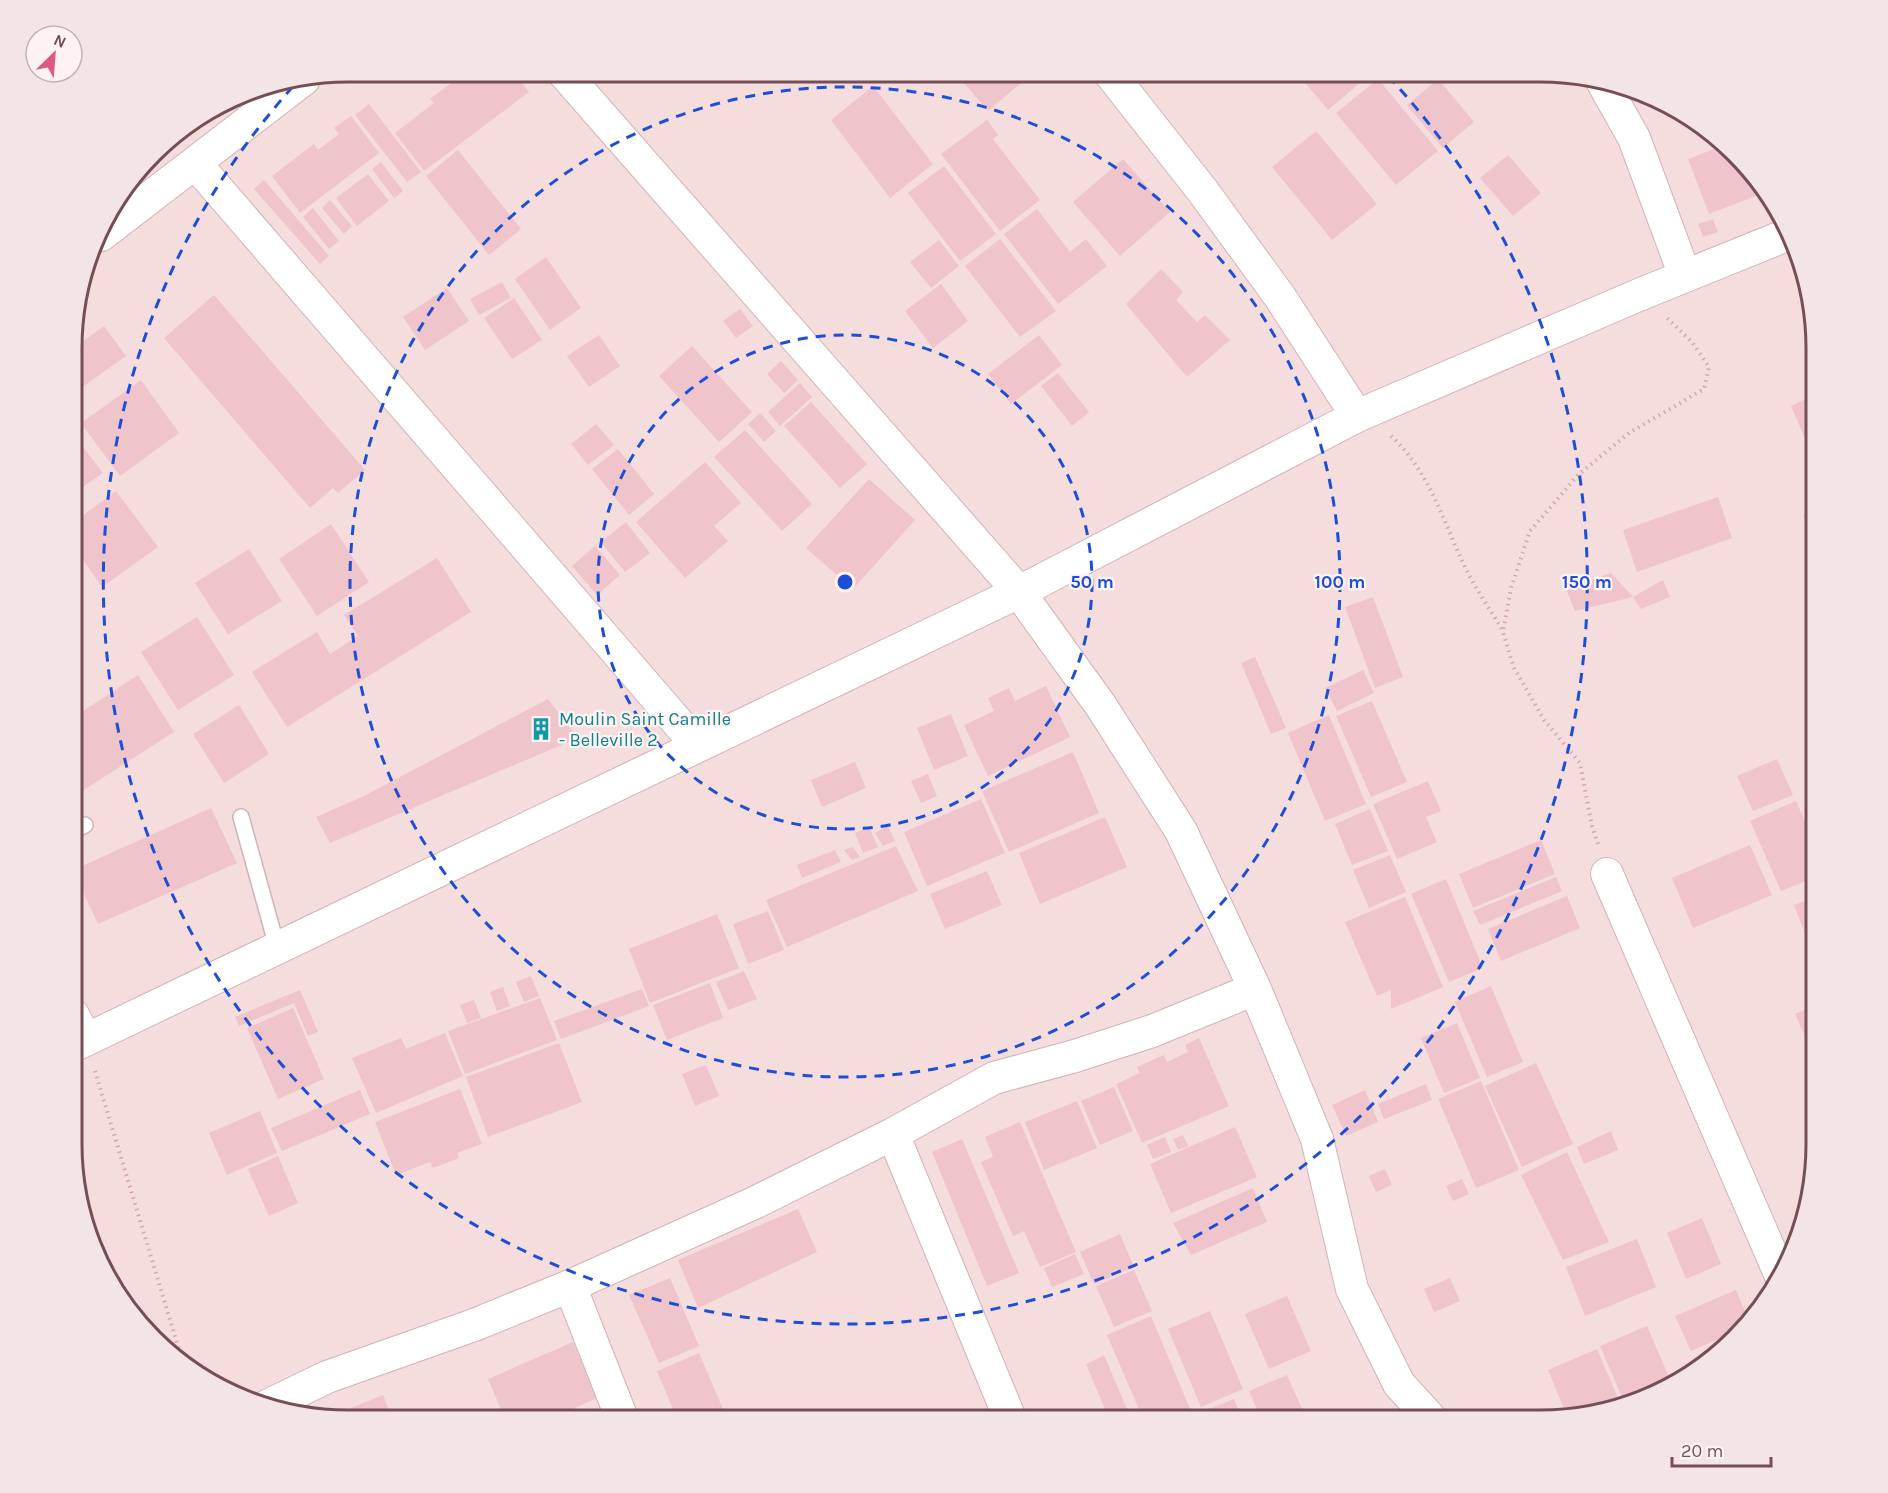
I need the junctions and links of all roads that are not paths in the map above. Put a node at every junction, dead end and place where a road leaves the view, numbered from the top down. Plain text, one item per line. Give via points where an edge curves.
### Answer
1 (572, 82) edge
2 (1117, 82) edge
3 (291, 89) edge
4 (1608, 92) edge
5 (195, 163) junction
6 (112, 226) edge
7 (1781, 237) edge
8 (1686, 276) junction
9 (1357, 416) junction
10 (1019, 592) junction
11 (698, 746) junction
12 (242, 817) dead end
13 (1607, 874) road end
14 (277, 948) junction
15 (1255, 989) junction
16 (82, 1031) edge
17 (893, 1134) junction
18 (1776, 1265) edge
19 (570, 1286) junction
20 (278, 1401) edge
21 (619, 1410) edge
22 (1006, 1410) edge
23 (1424, 1410) edge

1 - 10 street
2 - 9 street via 1281,297
3 - 5 street
4 - 8 street via 1634,138
5 - 6 street
5 - 11 street
7 - 8 street
8 - 9 street
9 - 10 street
10 - 11 street
10 - 15 street via 1101,706 1181,831
11 - 14 street
12 - 14 lane
13 - 18 street
14 - 16 street
15 - 17 street via 1152,1031 994,1078
15 - 23 street via 1317,1139 1352,1289 1399,1384
17 - 19 street via 754,1203
17 - 22 street
19 - 20 street via 327,1377
19 - 21 street

